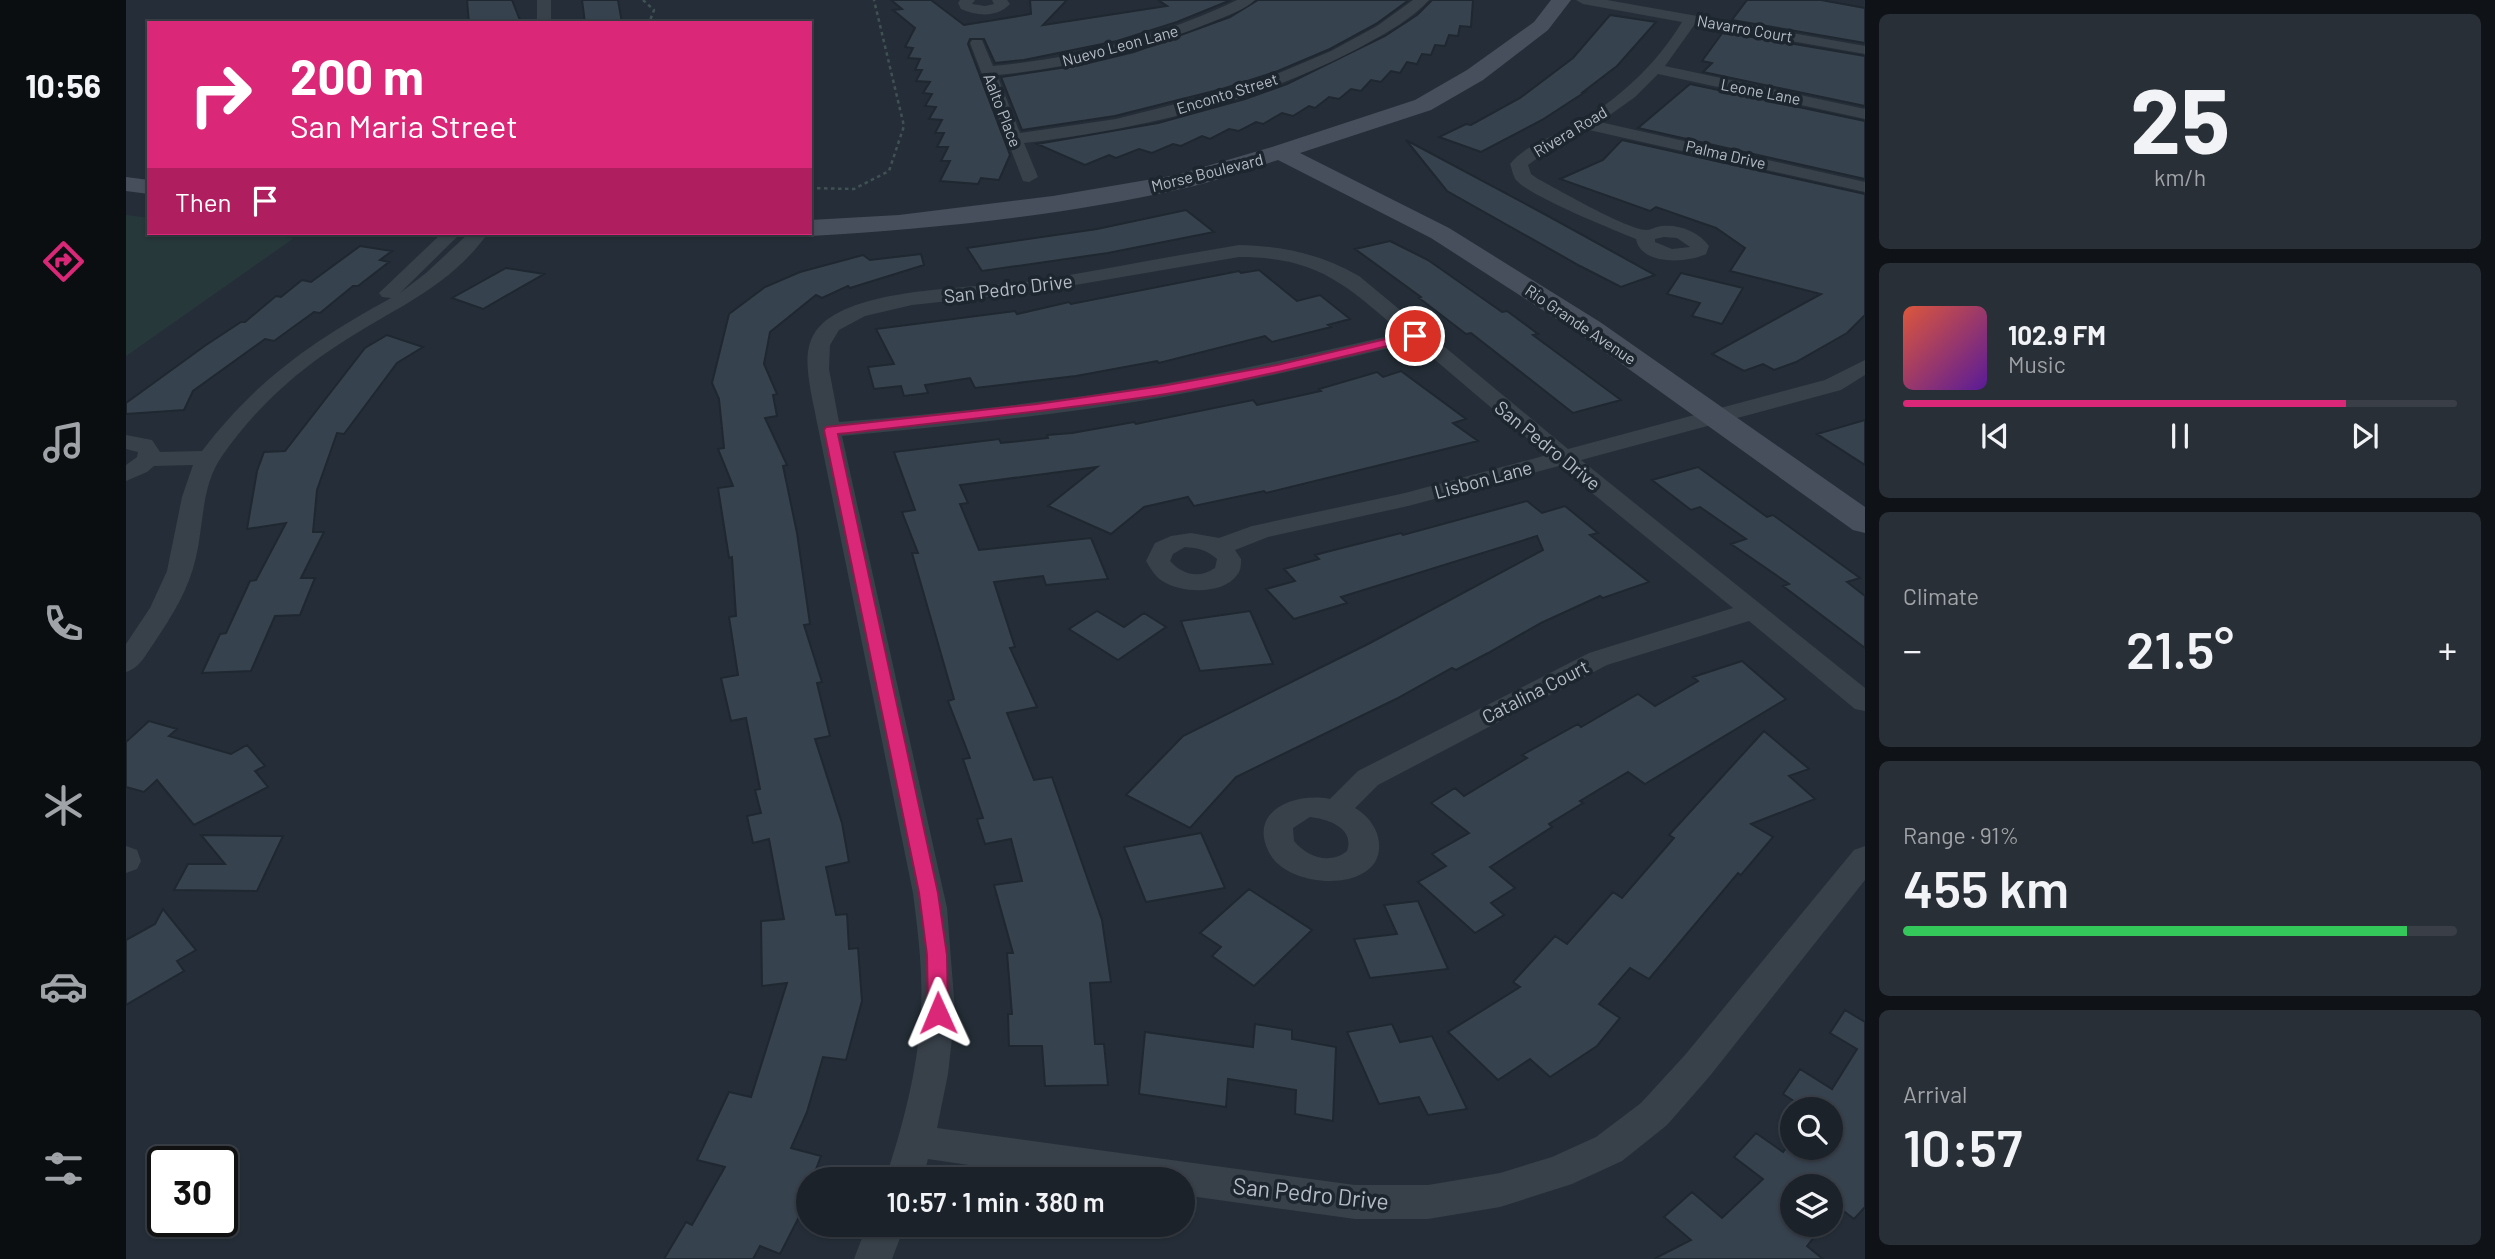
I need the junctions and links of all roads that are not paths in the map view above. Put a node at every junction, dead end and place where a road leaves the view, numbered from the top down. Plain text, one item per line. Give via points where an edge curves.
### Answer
1 (544, 0) edge
2 (968, 0) edge
3 (999, 0) edge
4 (1248, 0) edge
5 (1422, 0) edge
6 (1561, 0) edge
7 (1583, 0) edge
8 (1692, 18) junction
9 (544, 21) edge
10 (977, 43) dead end
11 (1865, 50) edge
12 (1657, 69) junction
13 (988, 71) junction
14 (1865, 114) edge
15 (1586, 124) junction
16 (1014, 139) junction
17 (1280, 152) junction
18 (1029, 177) dead end
19 (126, 184) edge
20 (147, 187) edge
21 (1865, 187) edge
22 (812, 228) edge
23 (450, 235) edge
24 (477, 235) edge
25 (1645, 236) dead end
26 (351, 327) junction
27 (1415, 336) junction
28 (1862, 373) edge
29 (1715, 416) junction
30 (830, 430) junction
31 (126, 442) edge
32 (148, 458) junction
33 (209, 458) junction
34 (1564, 458) junction
35 (126, 474) edge
36 (1865, 523) edge
37 (1219, 547) dead end
38 (1753, 611) junction
39 (126, 663) edge
40 (1865, 702) edge
41 (1338, 810) dead end
42 (1865, 858) edge
43 (913, 1141) junction
44 (906, 1167) edge
45 (881, 1237) edge
46 (873, 1259) edge

1 - 9 street
2 - 3 street via 966,6 987,10 1001,7
4 - 13 street, Nuevo Leon Lane via 1132,44 1029,67
5 - 16 street, Enconto Street via 1352,47 1242,90 1119,122
6 - 17 street, Morse Boulevard via 1541,26 1475,75 1423,105
7 - 8 street, Navarro Court
8 - 11 street, Navarro Court
8 - 12 street, Rivera Road
10 - 13 street, Aalto Place
12 - 14 street, Leone Lane
12 - 15 street, Rivera Road
13 - 16 street, Aalto Place
15 - 21 street, Palma Drive
15 - 25 street, Rivera Road via 1525,157 1519,163 1523,177
16 - 18 street, Aalto Place
17 - 22 street, Morse Boulevard via 1179,182 1053,204 899,223
17 - 29 street, Rio Grande Avenue via 1440,233 1590,328
19 - 20 street
23 - 26 street
24 - 26 street via 415,292
26 - 33 street via 266,390
27 - 30 street via 1162,390
27 - 30 street, San Pedro Drive via 1334,269 1263,250 1038,286 899,301 857,311 832,326 820,342 817,358
27 - 34 street, San Pedro Drive
28 - 29 street, Lisbon Lane
29 - 34 street, Lisbon Lane
29 - 36 street, Rio Grande Avenue
30 - 43 street, San Pedro Drive via 929,893 937,955 938,1013 927,1088
31 - 32 street via 144,445
32 - 33 street
32 - 35 street
33 - 39 street via 192,497 180,571 154,623
34 - 37 street, Lisbon Lane via 1261,531
34 - 38 street, San Pedro Drive
38 - 40 street, San Pedro Drive
38 - 41 street, Catalina Court via 1598,659 1368,778
42 - 43 street, San Pedro Drive via 1654,1114 1609,1149 1559,1172 1428,1202 1355,1202
43 - 44 street, San Pedro Drive
45 - 46 street

